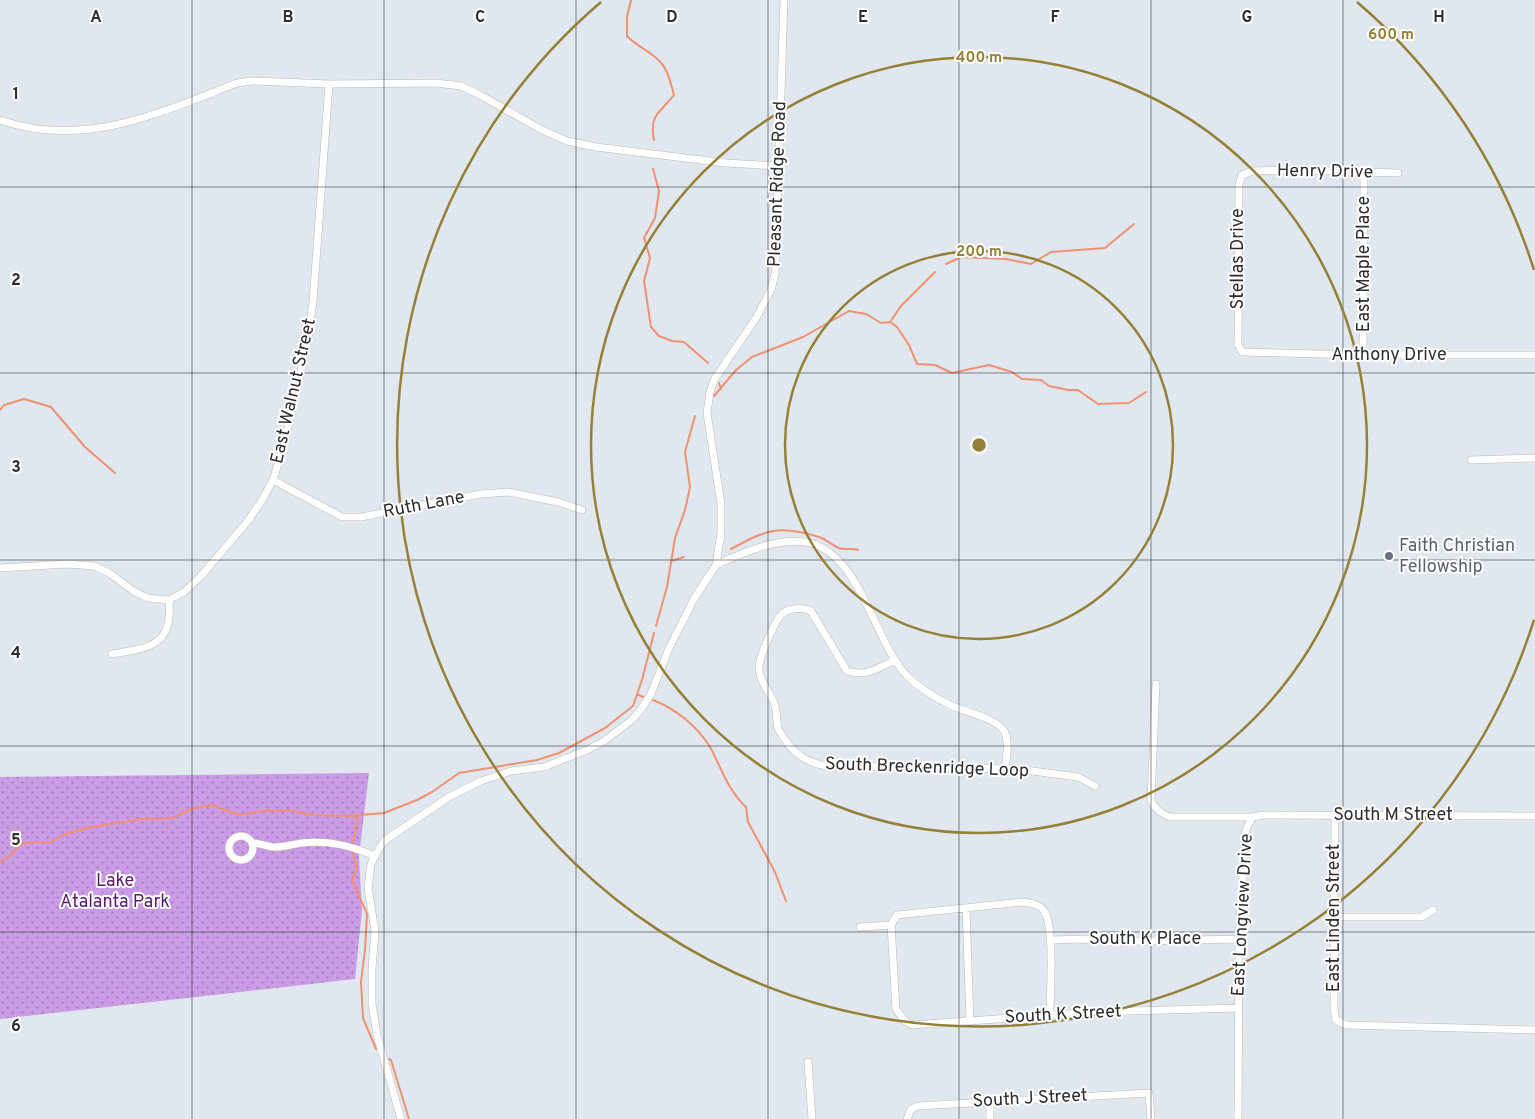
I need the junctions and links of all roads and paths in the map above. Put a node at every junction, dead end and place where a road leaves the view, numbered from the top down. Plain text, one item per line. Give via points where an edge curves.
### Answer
1 (784, 0) edge
2 (329, 84) junction
3 (0, 120) edge
4 (778, 166) junction
5 (1252, 171) joint
6 (1364, 172) junction
7 (1398, 173) dead end
8 (1242, 352) joint
9 (1535, 355) edge
10 (1363, 356) junction
11 (1535, 458) edge
12 (1471, 460) dead end
13 (273, 480) junction
14 (582, 510) dead end
15 (716, 565) junction
16 (0, 568) edge
17 (169, 600) junction
18 (112, 654) dead end
19 (895, 660) junction
20 (1156, 684) dead end
21 (1005, 768) junction
22 (1095, 786) dead end
23 (1335, 815) junction
24 (1535, 816) edge
25 (1252, 817) junction
26 (252, 843) dead end
27 (375, 856) junction
28 (966, 909) junction
29 (1433, 910) dead end
30 (1334, 917) junction
31 (891, 925) junction
32 (860, 927) dead end
33 (1239, 939) junction
34 (1050, 940) junction
35 (1238, 1008) junction
36 (1050, 1015) junction
37 (970, 1021) junction
38 (1535, 1030) edge
39 (808, 1062) dead end
40 (990, 1102) junction
41 (402, 1119) edge
42 (812, 1119) edge
43 (907, 1119) edge
44 (990, 1119) edge
45 (1151, 1119) edge
46 (1238, 1119) edge

1 - 4 street, Pleasant Ridge Road
2 - 3 street via 252,81 236,84 153,115 95,130 21,127
2 - 4 street via 436,83 461,86 567,141 726,163
2 - 13 street, East Walnut Street via 314,302 307,345
4 - 15 street, Pleasant Ridge Road via 776,274 756,318 714,380 710,392 707,413 721,504
5 - 6 street, Henry Drive
5 - 8 street, Stellas Drive via 1242,176 1239,186 1238,344
6 - 7 street, Henry Drive
6 - 10 street, East Maple Place
8 - 10 street, Anthony Drive
9 - 10 street, Anthony Drive
11 - 12 street
13 - 14 street, Ruth Lane via 342,516 361,517 481,494 508,492
13 - 17 street, East Walnut Street via 247,522 218,557 184,592
15 - 19 street via 776,543 787,541 820,546 836,557 851,576
15 - 27 street, Pleasant Ridge Road via 670,646 651,694 632,720 604,741 567,759 544,767 512,771 481,781 449,797 384,841
16 - 17 street via 67,564 94,566 148,598
17 - 18 street via 170,617 162,639 148,648
19 - 21 street via 906,674 934,696 985,718 1003,730 1006,737
19 - 21 street, South Breckenridge Loop via 868,673 848,671 811,611 805,608 782,614 761,655 759,668 773,701 778,729 789,746 800,757 827,766
20 - 25 street, East Longview Drive via 1151,792 1154,808 1170,816
21 - 22 street, South Breckenridge Loop via 1078,777
23 - 24 street, South M Street
23 - 25 street, South M Street via 1264,814
23 - 30 street, East Linden Street
25 - 33 street, East Longview Drive via 1246,830
26 - 27 street via 273,847 326,841
27 - 41 street, Pleasant Ridge Road via 368,888 375,932 372,1004 377,1035
28 - 31 street via 897,914
28 - 34 street via 1023,902 1036,905 1043,909 1048,919
28 - 37 street
29 - 30 street via 1422,917
30 - 38 street, East Linden Street via 1336,1020 1346,1025
31 - 32 street
31 - 37 street, South K Street via 896,1009 905,1021 912,1025
33 - 34 street, South K Place
33 - 35 street, East Longview Drive
34 - 36 street
35 - 36 street, South K Street
35 - 46 street, East Longview Drive
36 - 37 street, South K Street
39 - 42 street
40 - 43 street, South J Street via 918,1106 911,1109
40 - 44 street
40 - 45 street, South J Street via 1149,1092

